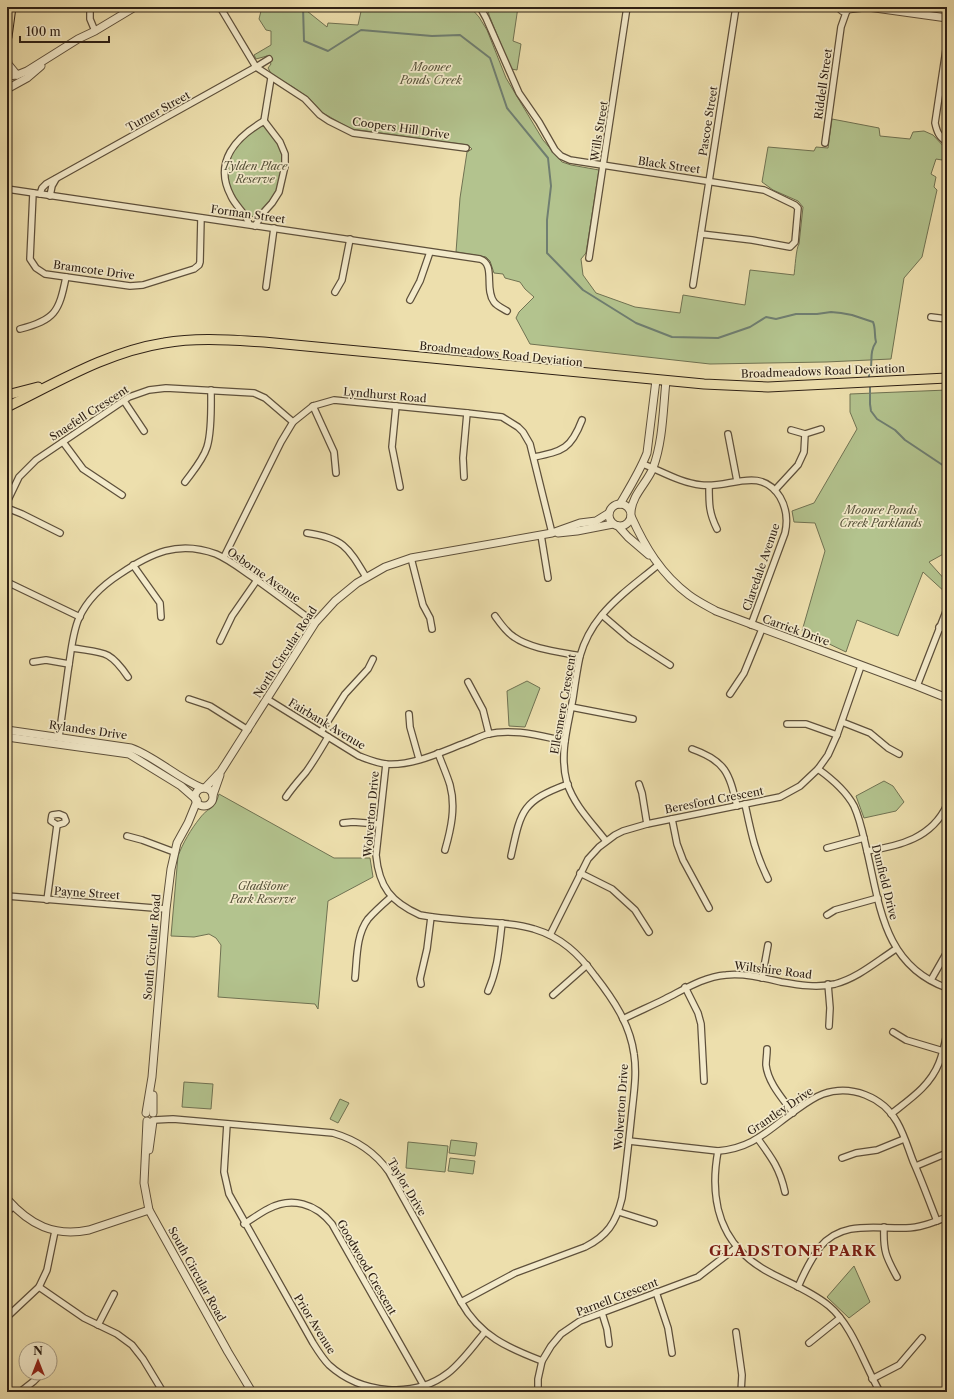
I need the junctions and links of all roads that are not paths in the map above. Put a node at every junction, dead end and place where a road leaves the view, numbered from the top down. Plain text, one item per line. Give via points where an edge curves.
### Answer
1 (11, 7) edge
2 (90, 7) edge
3 (135, 7) edge
4 (220, 7) edge
5 (480, 7) edge
6 (486, 7) edge
7 (628, 7) edge
8 (736, 7) edge
9 (838, 7) edge
10 (867, 7) edge
11 (848, 9) edge
12 (486, 18) junction
13 (947, 18) edge
14 (841, 27) junction
15 (95, 31) junction
16 (7, 37) edge
17 (947, 43) edge
18 (7, 54) edge
19 (52, 56) junction
20 (269, 59) dead end
21 (256, 67) junction
22 (16, 75) junction
23 (7, 76) edge
24 (271, 78) junction
25 (7, 82) edge
26 (19, 82) junction
27 (7, 89) edge
28 (264, 122) junction
29 (947, 142) edge
30 (824, 143) dead end
31 (466, 148) dead end
32 (604, 165) junction
33 (56, 179) junction
34 (709, 181) junction
35 (7, 189) edge
36 (33, 193) junction
37 (40, 194) junction
38 (50, 196) junction
39 (201, 218) junction
40 (249, 224) junction
41 (255, 226) junction
42 (274, 228) junction
43 (702, 234) junction
44 (350, 239) junction
45 (430, 252) junction
46 (589, 258) dead end
47 (66, 277) junction
48 (693, 285) dead end
49 (266, 287) dead end
50 (335, 292) dead end
51 (410, 300) dead end
52 (507, 311) dead end
53 (931, 317) dead end
54 (947, 319) edge
55 (20, 329) dead end
56 (947, 378) edge
57 (61, 380) junction
58 (656, 380) junction
59 (666, 381) junction
60 (211, 390) junction
61 (7, 395) edge
62 (124, 401) junction
63 (313, 406) junction
64 (396, 406) junction
65 (7, 408) edge
66 (467, 413) junction
67 (582, 420) dead end
68 (292, 422) junction
69 (650, 425) junction
70 (662, 425) junction
71 (821, 429) dead end
72 (791, 430) dead end
73 (144, 431) dead end
74 (728, 434) dead end
75 (805, 434) junction
76 (63, 442) junction
77 (534, 457) junction
78 (643, 464) junction
79 (653, 468) junction
80 (336, 473) dead end
81 (464, 477) dead end
82 (737, 481) junction
83 (185, 482) dead end
84 (709, 486) junction
85 (400, 487) dead end
86 (775, 490) junction
87 (122, 496) dead end
88 (7, 502) edge
89 (620, 504) junction
90 (7, 508) edge
91 (609, 513) junction
92 (631, 514) junction
93 (615, 525) junction
94 (717, 529) dead end
95 (638, 530) junction
96 (60, 533) dead end
97 (307, 533) dead end
98 (552, 533) junction
99 (541, 535) junction
100 (628, 537) junction
101 (652, 557) junction
102 (224, 558) junction
103 (411, 558) junction
104 (133, 565) junction
105 (658, 565) junction
106 (366, 577) junction
107 (548, 578) dead end
108 (257, 580) junction
109 (7, 582) edge
110 (947, 609) edge
111 (602, 615) junction
112 (494, 616) dead end
113 (80, 617) junction
114 (161, 618) dead end
115 (316, 623) junction
116 (751, 625) junction
117 (939, 627) junction
118 (432, 629) dead end
119 (762, 629) junction
120 (947, 630) edge
121 (220, 641) dead end
122 (72, 648) junction
123 (580, 656) junction
124 (373, 659) dead end
125 (32, 662) dead end
126 (69, 664) junction
127 (670, 665) dead end
128 (861, 666) junction
129 (128, 677) dead end
130 (468, 682) dead end
131 (917, 686) junction
132 (730, 694) dead end
133 (947, 698) edge
134 (189, 699) dead end
135 (267, 699) junction
136 (571, 707) junction
137 (409, 714) dead end
138 (633, 719) dead end
139 (842, 722) junction
140 (787, 724) dead end
141 (7, 730) edge
142 (248, 730) junction
143 (321, 732) junction
144 (489, 734) junction
145 (837, 735) junction
146 (7, 737) edge
147 (328, 737) junction
148 (58, 740) junction
149 (565, 741) junction
150 (692, 749) dead end
151 (438, 753) junction
152 (899, 754) dead end
153 (419, 760) junction
154 (149, 761) junction
155 (386, 764) junction
156 (818, 769) junction
157 (221, 771) junction
158 (568, 784) junction
159 (639, 784) dead end
160 (204, 788) junction
161 (213, 795) junction
162 (286, 797) dead end
163 (199, 802) junction
164 (745, 804) junction
165 (947, 805) edge
166 (736, 806) junction
167 (672, 819) junction
168 (343, 824) dead end
169 (379, 824) junction
170 (647, 824) junction
171 (57, 825) dead end
172 (127, 836) dead end
173 (864, 838) junction
174 (606, 841) junction
175 (827, 848) dead end
176 (445, 850) dead end
177 (867, 851) junction
178 (174, 852) junction
179 (511, 856) dead end
180 (580, 873) junction
181 (768, 879) dead end
182 (7, 896) edge
183 (391, 897) junction
184 (878, 898) junction
185 (48, 900) junction
186 (709, 908) dead end
187 (166, 909) junction
188 (827, 915) dead end
189 (431, 917) junction
190 (502, 923) junction
191 (649, 932) dead end
192 (550, 935) junction
193 (768, 945) dead end
194 (896, 949) junction
195 (947, 952) edge
196 (587, 965) junction
197 (355, 978) dead end
198 (762, 978) junction
199 (931, 980) junction
200 (421, 984) dead end
201 (828, 984) junction
202 (686, 987) junction
203 (947, 988) edge
204 (488, 992) dead end
205 (553, 995) dead end
206 (623, 1019) junction
207 (829, 1026) dead end
208 (893, 1032) dead end
209 (947, 1032) edge
210 (767, 1049) dead end
211 (943, 1051) junction
212 (704, 1081) dead end
213 (793, 1113) junction
214 (891, 1114) junction
215 (151, 1117) junction
216 (227, 1124) junction
217 (758, 1139) junction
218 (904, 1139) junction
219 (629, 1141) junction
220 (718, 1151) junction
221 (947, 1153) edge
222 (842, 1158) dead end
223 (916, 1166) junction
224 (785, 1192) dead end
225 (7, 1198) edge
226 (14, 1206) junction
227 (149, 1210) junction
228 (7, 1212) edge
229 (619, 1212) junction
230 (947, 1217) edge
231 (937, 1220) junction
232 (654, 1223) dead end
233 (244, 1224) junction
234 (884, 1228) junction
235 (55, 1231) junction
236 (736, 1247) junction
237 (897, 1277) dead end
238 (39, 1287) junction
239 (798, 1287) junction
240 (656, 1292) junction
241 (114, 1294) dead end
242 (461, 1302) junction
243 (602, 1313) junction
244 (7, 1317) edge
245 (840, 1318) junction
246 (98, 1325) junction
247 (485, 1332) junction
248 (736, 1332) dead end
249 (922, 1338) dead end
250 (809, 1343) dead end
251 (609, 1344) dead end
252 (672, 1353) dead end
253 (542, 1361) junction
254 (872, 1379) junction
255 (34, 1381) edge
256 (424, 1386) junction
257 (20, 1392) edge
258 (163, 1392) edge
259 (252, 1392) edge
260 (538, 1392) edge
261 (741, 1392) edge
262 (880, 1392) edge

1 - 16 main road
2 - 15 street via 90,19
3 - 15 street
4 - 21 street, Coopers Hill Drive
5 - 12 street, Black Street
6 - 12 street, Black Street
7 - 32 street, Wills Street
8 - 34 street, Pascoe Street
9 - 11 street via 843,11
9 - 14 street, Riddell Street
10 - 11 street
10 - 13 street
11 - 14 street, Riddell Street
12 - 32 street, Black Street via 512,80 555,150 570,160
14 - 30 street, Riddell Street
15 - 19 street
17 - 29 street via 935,123 936,132
18 - 22 street via 8,64
19 - 22 street
19 - 26 street
20 - 21 street, Turner Street
21 - 24 street, Coopers Hill Drive
21 - 33 street, Turner Street
22 - 23 street
24 - 28 street
24 - 31 street, Coopers Hill Drive via 305,99 329,122 353,133
25 - 26 street
26 - 27 street
28 - 40 street via 239,139 232,147 226,163 225,172 230,194
28 - 41 street via 280,142 285,154 285,166 280,192
32 - 34 street, Black Street
32 - 46 street, Wills Street
33 - 37 street, Turner Street via 46,184
33 - 38 street
34 - 43 street, Pascoe Street
34 - 43 street, Black Street via 764,190 795,205 798,210 795,242 788,247
35 - 36 street, Forman Street
36 - 37 street, Forman Street
36 - 47 street, Bramcote Drive via 30,259 40,272
37 - 38 street, Forman Street
38 - 39 street, Forman Street
39 - 40 street, Forman Street
39 - 47 street, Bramcote Drive via 200,265 194,269 137,286
40 - 41 street, Forman Street
41 - 42 street, Forman Street
42 - 44 street, Forman Street
42 - 49 street
43 - 48 street, Pascoe Street
44 - 45 street, Forman Street
44 - 50 street via 342,280
45 - 51 street
45 - 52 street, Forman Street via 486,262 492,299
47 - 55 street via 58,306 50,318 40,324
53 - 54 street
56 - 59 main road, Broadmeadows Road Deviation via 755,387
57 - 58 main road, Broadmeadows Road Deviation via 101,361 146,346 185,340 219,339
57 - 61 main road, Broadmeadows Road Deviation
57 - 65 main road, Broadmeadows Road Deviation
58 - 59 main road, Broadmeadows Road Deviation
58 - 69 street
59 - 70 street
60 - 62 street, Snaefell Crescent via 158,388 134,395
60 - 68 street, Snaefell Crescent via 260,395
60 - 83 street via 207,447
62 - 73 street
62 - 76 street, Snaefell Crescent
63 - 64 street, Lyndhurst Road via 334,400
63 - 68 street, Lyndhurst Road
63 - 80 street via 334,452
64 - 66 street, Lyndhurst Road
64 - 85 street via 392,447
66 - 77 street, Lyndhurst Road via 502,417 514,424 527,438
66 - 81 street
67 - 77 street via 577,434 567,446 556,452
68 - 102 street, Lyndhurst Road
69 - 70 street
69 - 78 street
70 - 79 street
71 - 75 street
72 - 75 street
74 - 82 street
75 - 86 street via 804,452 798,465
76 - 87 street via 83,468
76 - 88 street, Snaefell Crescent via 36,460 24,472
77 - 98 street, Lyndhurst Road
78 - 79 street, Claredale Avenue
78 - 89 street
79 - 84 street, Claredale Avenue via 682,480
79 - 92 street via 634,499
82 - 84 street, Claredale Avenue
82 - 86 street, Claredale Avenue via 757,480
84 - 94 street via 709,508
86 - 116 street, Claredale Avenue via 786,507 787,524
89 - 91 street via 613,506
89 - 92 street via 626,506
90 - 96 street
91 - 93 street via 609,519
91 - 98 street, North Circular Road via 596,521 580,523
92 - 93 street via 625,525
92 - 95 street, Carrick Drive
93 - 98 street, North Circular Road
93 - 100 street, Carrick Drive
95 - 100 street
95 - 101 street, Carrick Drive
97 - 106 street via 327,536 342,544
98 - 99 street, North Circular Road
99 - 103 street, North Circular Road
99 - 107 street
100 - 101 street, Carrick Drive
101 - 105 street, Carrick Drive
102 - 104 street, Osborne Avenue via 197,549 171,549 149,556
102 - 108 street, Osborne Avenue
103 - 106 street, North Circular Road
103 - 118 street
104 - 113 street, Osborne Avenue via 105,584
104 - 114 street via 160,603
105 - 111 street, Ellesmere Crescent
105 - 116 street, Carrick Drive via 690,596 716,611
106 - 115 street, North Circular Road via 339,597
108 - 115 street, Osborne Avenue
108 - 121 street via 232,616
109 - 113 street
110 - 117 street
111 - 123 street, Ellesmere Crescent
111 - 127 street via 630,639
112 - 123 street via 506,631 519,640
113 - 122 street, Osborne Avenue
115 - 135 street, North Circular Road
116 - 119 street, Carrick Drive
117 - 120 street
117 - 131 street
119 - 128 street, Carrick Drive
119 - 132 street via 744,672
122 - 126 street, Osborne Avenue
122 - 129 street via 110,656
123 - 136 street, Ellesmere Crescent
124 - 143 street via 368,669 345,694
125 - 126 street via 46,660
126 - 148 street
128 - 131 street, Carrick Drive
128 - 139 street, Beresford Crescent
130 - 144 street via 483,710
131 - 133 street, Carrick Drive
134 - 142 street via 210,706
135 - 142 street, North Circular Road
135 - 143 street, Fairbank Avenue
136 - 138 street
136 - 149 street, Ellesmere Crescent
137 - 153 street
139 - 145 street, Beresford Crescent
139 - 152 street via 870,733
140 - 145 street via 806,724
141 - 148 street, Rylandes Drive
142 - 157 street, North Circular Road
143 - 147 street, Fairbank Avenue
144 - 149 street, Fairbank Avenue via 522,733
144 - 151 street, Fairbank Avenue
145 - 156 street, Beresford Crescent
146 - 148 street, Rylandes Drive
147 - 155 street, Fairbank Avenue via 359,756
147 - 162 street via 318,755
148 - 154 street, Rylandes Drive via 124,753
149 - 158 street, Ellesmere Crescent via 563,761
150 - 166 street via 704,753 722,766 728,775
151 - 153 street, Fairbank Avenue
151 - 176 street via 452,798 453,816
153 - 155 street, Fairbank Avenue
154 - 160 street, Rylandes Drive
154 - 163 street, Rylandes Drive
155 - 169 street, Wolverton Drive
156 - 164 street, Beresford Crescent via 800,786 780,797
156 - 173 street, Dunfield Drive via 834,781 853,805
157 - 160 street, North Circular Road
157 - 161 street, North Circular Road
158 - 174 street, Ellesmere Crescent via 577,804
158 - 179 street via 536,798 529,804 517,829
159 - 170 street
160 - 161 street via 210,790
160 - 163 street via 196,793
161 - 163 street via 211,802
163 - 178 street, South Circular Road
164 - 166 street, Beresford Crescent
164 - 181 street via 758,860
165 - 177 street via 930,829 916,838 887,848
166 - 167 street, Beresford Crescent
167 - 170 street, Beresford Crescent
167 - 186 street via 683,860
168 - 169 street
169 - 183 street, Wolverton Drive via 377,869 382,884
170 - 174 street, Beresford Crescent via 623,831
171 - 185 street
172 - 178 street
173 - 175 street
173 - 177 street, Dunfield Drive
174 - 180 street, Beresford Crescent via 588,859
177 - 184 street, Dunfield Drive
178 - 187 street, South Circular Road
180 - 191 street via 612,889 635,910
180 - 192 street, Beresford Crescent
182 - 185 street, Payne Street
183 - 189 street, Wolverton Drive via 406,909
183 - 197 street via 367,920 362,930
184 - 188 street via 835,910
184 - 194 street, Dunfield Drive
185 - 187 street, Payne Street
187 - 215 street, South Circular Road
189 - 190 street, Wolverton Drive
189 - 200 street
190 - 192 street, Wolverton Drive
190 - 204 street via 498,963
192 - 196 street, Wolverton Drive via 571,949
193 - 198 street
194 - 199 street, Dunfield Drive via 908,964
194 - 201 street, Wiltshire Road via 857,975
195 - 199 street
196 - 205 street
196 - 206 street, Wolverton Drive
198 - 201 street, Wiltshire Road via 798,985
198 - 202 street, Wiltshire Road via 728,974 705,979
199 - 203 street, Dunfield Drive
201 - 207 street
202 - 206 street, Wiltshire Road
202 - 212 street via 701,1024
206 - 219 street, Wolverton Drive via 630,1036 635,1072
208 - 211 street via 906,1040
209 - 211 street
210 - 213 street via 766,1066 770,1078
211 - 214 street via 929,1081
213 - 214 street, Grantley Drive via 823,1094 846,1091 859,1092 874,1098
213 - 217 street, Grantley Drive
214 - 218 street, Grantley Drive
215 - 216 street, Taylor Drive
215 - 227 street, South Circular Road via 144,1183
216 - 233 street, Prior Avenue via 224,1172 226,1185
216 - 242 street, Taylor Drive via 333,1133 361,1144 390,1172
217 - 220 street, Grantley Drive via 732,1150
217 - 224 street via 778,1168
218 - 222 street via 877,1150
218 - 223 street, Grantley Drive
219 - 220 street, Grantley Drive
219 - 229 street, Wolverton Drive
220 - 236 street via 714,1174 716,1200 723,1223
221 - 223 street
223 - 231 street, Grantley Drive
225 - 226 street
226 - 228 street
226 - 235 street via 36,1224
227 - 235 street via 89,1230
227 - 259 street, South Circular Road
229 - 232 street
229 - 242 street, Wolverton Drive via 614,1223 595,1242 515,1273
230 - 231 street
231 - 234 street via 914,1228
233 - 256 street, Prior Avenue via 313,1343 330,1365 363,1386 396,1390
233 - 256 street, Goodwood Crescent via 282,1203 307,1205 324,1215 332,1224
234 - 237 street via 884,1252
234 - 239 street via 852,1228 831,1237 809,1264
235 - 238 street via 47,1270
236 - 239 street via 764,1269
236 - 240 street, Parnell Crescent via 698,1276
238 - 244 street
238 - 246 street
239 - 245 street via 829,1306
240 - 243 street, Parnell Crescent
240 - 252 street via 668,1328
241 - 246 street
242 - 247 street, Taylor Drive
243 - 251 street
243 - 253 street, Parnell Crescent via 580,1321 561,1334
245 - 250 street
245 - 254 street
246 - 258 street via 132,1345
247 - 253 street, Taylor Drive via 506,1346
247 - 256 street, Prior Avenue via 447,1374
248 - 261 street via 742,1375
249 - 254 street via 899,1364
253 - 260 street, Parnell Crescent
254 - 262 street
255 - 257 street

